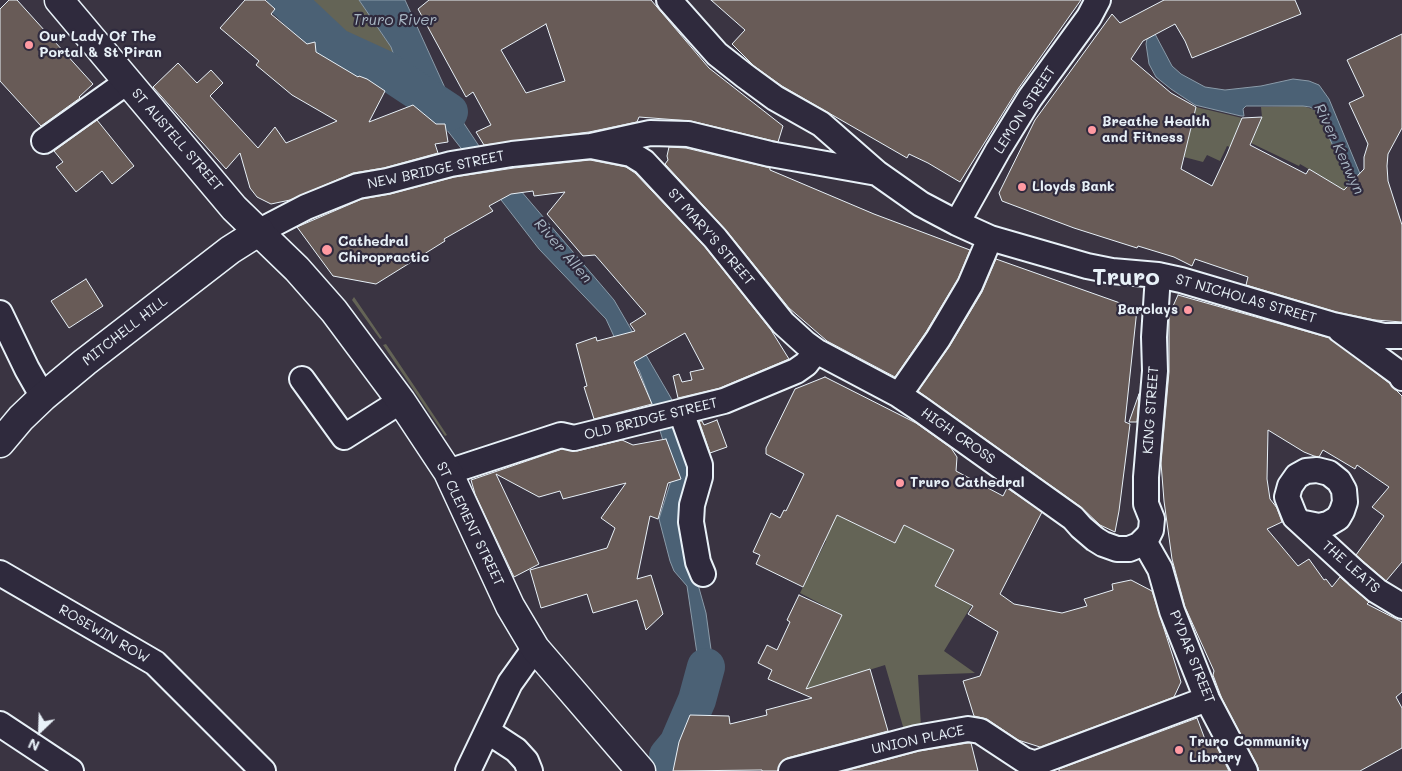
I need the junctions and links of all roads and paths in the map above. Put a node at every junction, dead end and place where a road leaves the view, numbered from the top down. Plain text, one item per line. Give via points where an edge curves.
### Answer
1 (59, 0) edge
2 (84, 0) edge
3 (669, 0) edge
4 (1098, 0) edge
5 (98, 46) junction
6 (126, 82) junction
7 (44, 141) dead end
8 (591, 146) junction
9 (877, 173) junction
10 (957, 223) junction
11 (260, 231) junction
12 (990, 238) junction
13 (1158, 275) junction
14 (0, 313) edge
15 (1333, 325) junction
16 (1402, 336) edge
17 (1402, 349) edge
18 (816, 351) junction
19 (1401, 376) edge
20 (302, 380) dead end
21 (899, 395) junction
22 (43, 397) junction
23 (401, 401) junction
24 (680, 412) junction
25 (0, 443) edge
26 (448, 472) junction
27 (1304, 523) dead end
28 (1144, 541) junction
29 (0, 573) edge
30 (703, 574) dead end
31 (1402, 606) edge
32 (535, 648) junction
33 (1207, 699) junction
34 (0, 724) edge
35 (487, 731) junction
36 (71, 771) edge
37 (263, 771) edge
38 (468, 771) edge
39 (530, 771) edge
40 (641, 771) edge
41 (791, 771) edge
42 (1245, 771) edge

1 - 5 main road, ST AUSTELL STREET
2 - 5 main road, ST AUSTELL STREET
3 - 9 street, ST NICHOLAS STREET via 724,59 775,98 821,124
4 - 10 street, LEMON STREET via 1030,98
5 - 6 main road, ST AUSTELL STREET
6 - 7 street
6 - 11 main road, ST AUSTELL STREET via 234,208
8 - 9 street via 650,133 688,134 770,154
8 - 11 street, NEW BRIDGE STREET via 451,164 358,186 306,207
8 - 18 street, ST MARY'S STREET via 631,154 644,162 715,238 783,323
9 - 10 street, ST NICHOLAS STREET via 921,204
10 - 12 street, ST NICHOLAS STREET
11 - 22 main road, MITCHELL HILL via 141,318
11 - 23 main road, ST CLEMENT STREET via 334,311
12 - 13 street, ST NICHOLAS STREET via 1088,266
12 - 21 street via 970,285
13 - 15 street, ST NICHOLAS STREET
13 - 28 street, KING STREET via 1155,371 1146,477 1146,504 1152,524
14 - 22 street
15 - 16 street, ST NICHOLAS STREET via 1384,336
15 - 19 street
17 - 19 street via 1399,359
18 - 21 street, HIGH CROSS
18 - 24 street, OLD BRIDGE STREET via 806,364 790,374 724,402
20 - 23 street via 344,437
21 - 28 street, HIGH CROSS via 1067,514 1095,539 1111,548 1123,550
22 - 25 main road, MITCHELL HILL
23 - 26 main road, ST CLEMENT STREET
24 - 26 street, OLD BRIDGE STREET via 574,438 561,435
24 - 30 street via 700,465 691,522
26 - 32 main road, ST CLEMENT STREET via 510,606
27 - 31 street, THE LEATS via 1350,569
28 - 33 street, PYDAR STREET via 1160,569 1172,611
29 - 37 street, ROSEWIN ROW via 155,664
32 - 35 street via 510,683
32 - 40 main road, ST CLEMENT STREET
33 - 41 street, UNION PLACE via 1039,762 1024,760 980,731 968,729 916,738
33 - 42 street, PYDAR STREET
34 - 36 street
35 - 38 street
35 - 39 street via 516,750

